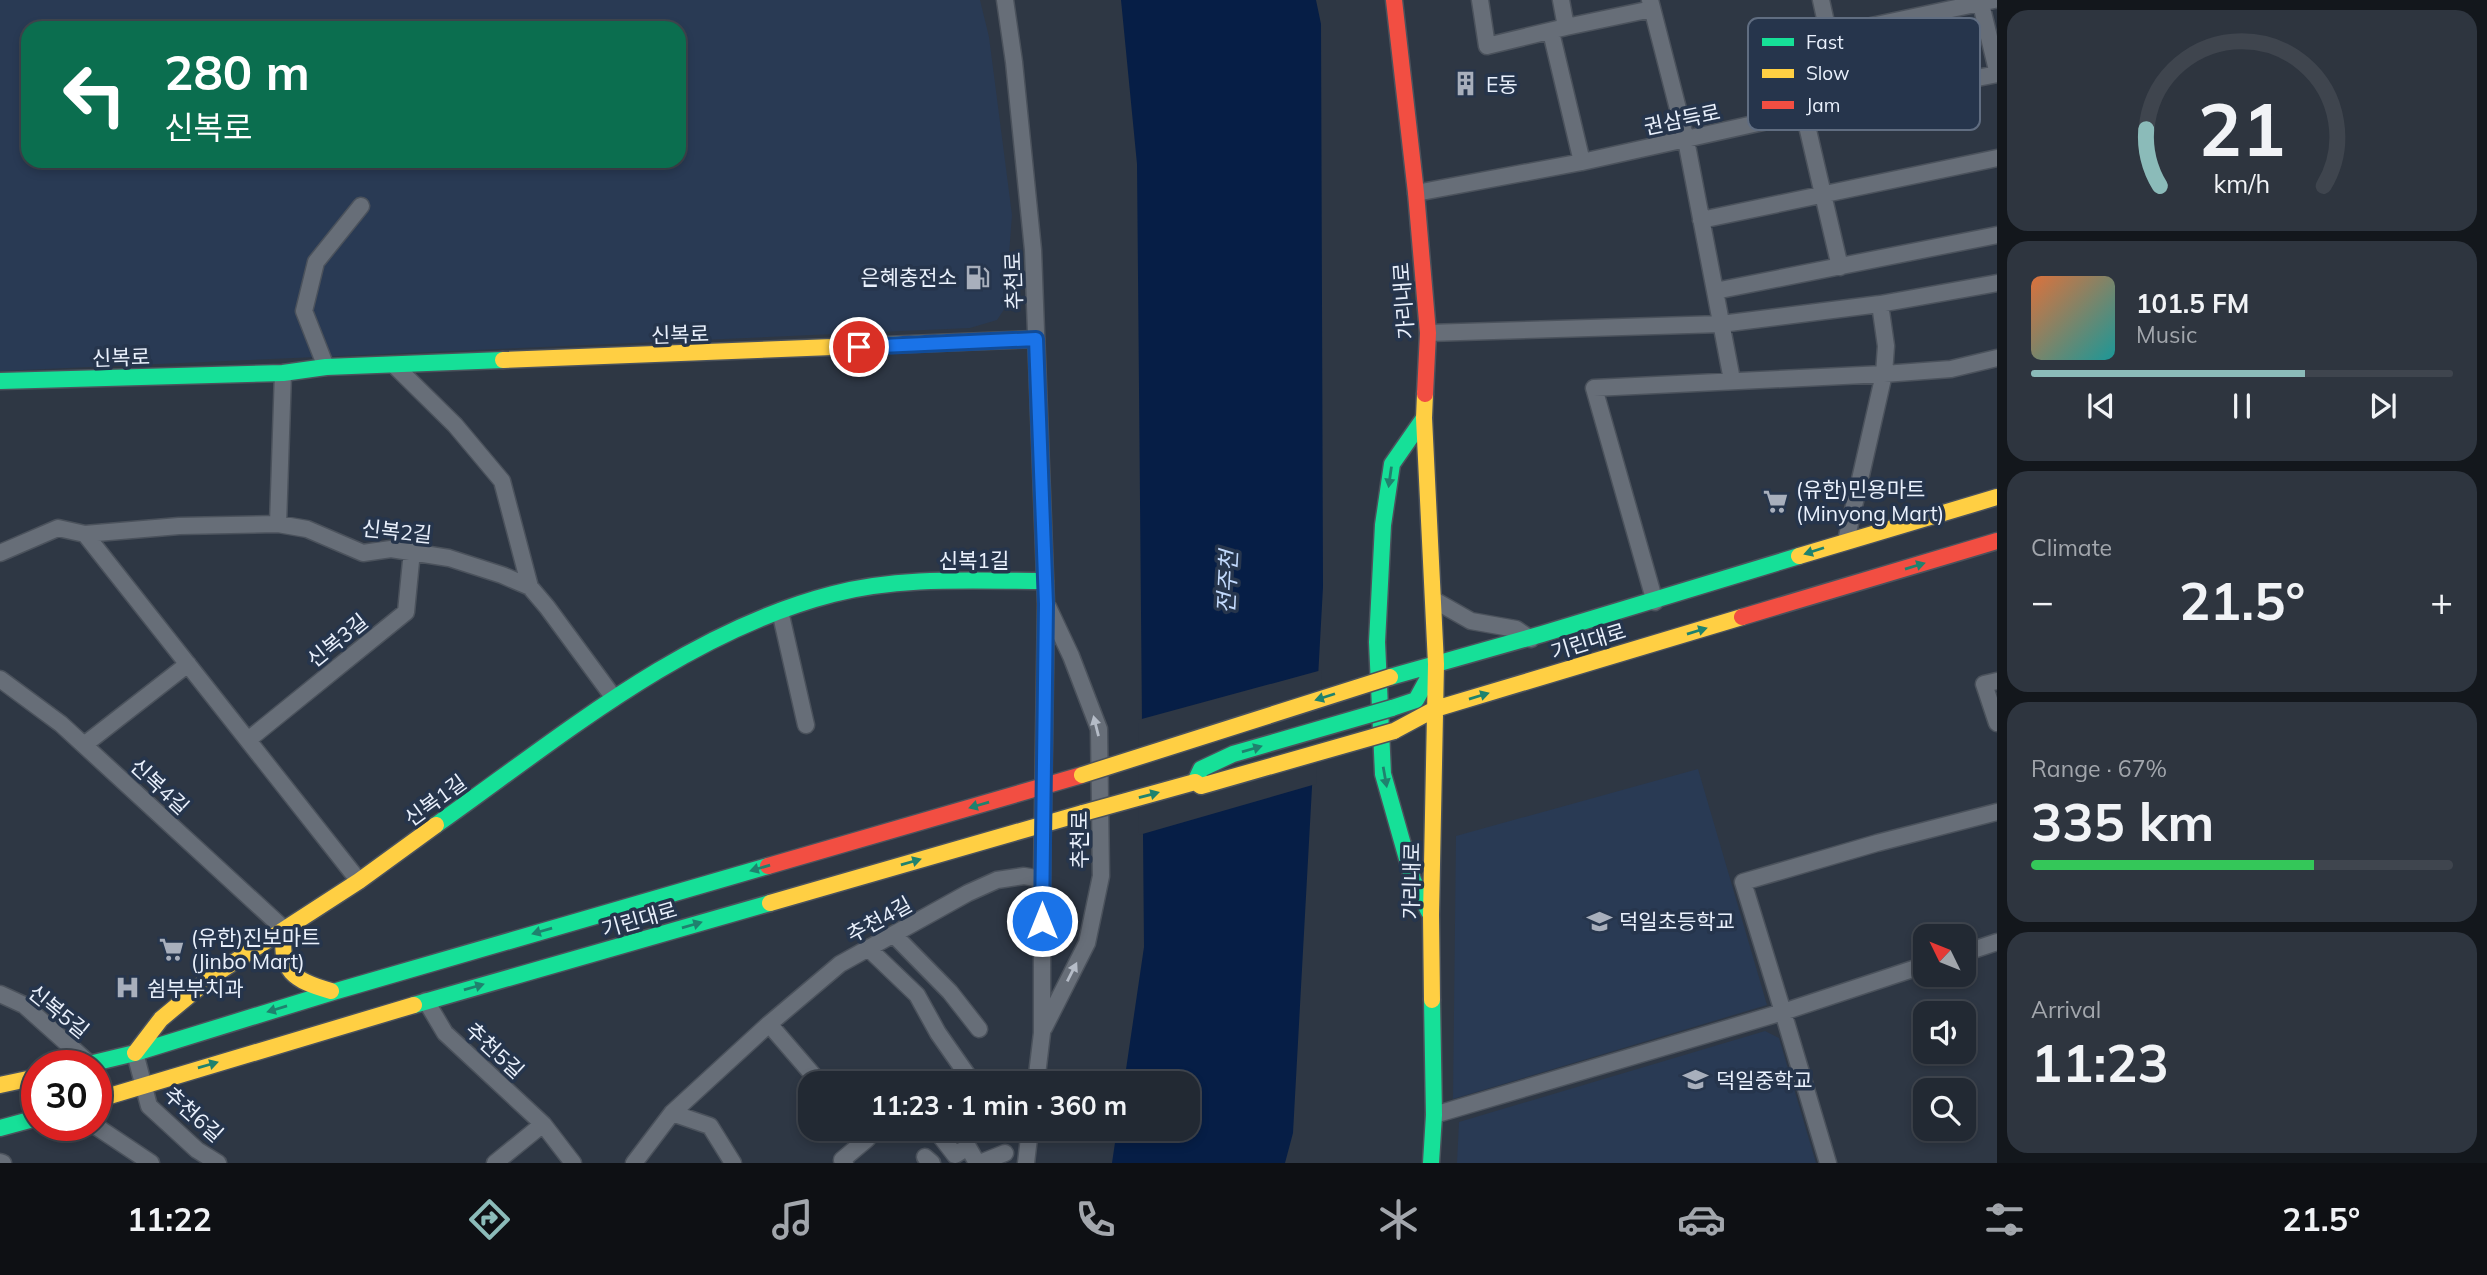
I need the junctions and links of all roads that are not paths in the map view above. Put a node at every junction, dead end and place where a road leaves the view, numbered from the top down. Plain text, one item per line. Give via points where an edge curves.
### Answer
1 (1004, 0) edge
2 (1394, 0) edge
3 (1480, 0) edge
4 (1561, 0) edge
5 (1821, 0) edge
6 (1984, 1) edge
7 (1651, 5) edge
8 (1825, 18) edge
9 (1906, 18) edge
10 (1558, 29) junction
11 (1997, 72) edge
12 (1748, 125) edge
13 (1808, 130) edge
14 (1685, 139) junction
15 (1997, 158) edge
16 (1582, 162) junction
17 (1416, 193) junction
18 (1823, 195) junction
19 (361, 206) dead end
20 (1701, 220) junction
21 (1997, 235) edge
22 (1840, 267) junction
23 (1997, 283) edge
24 (1714, 290) junction
25 (1880, 304) junction
26 (1721, 324) junction
27 (1428, 333) junction
28 (1036, 339) junction
29 (1997, 358) edge
30 (394, 365) junction
31 (326, 367) junction
32 (284, 373) junction
33 (1884, 374) junction
34 (1732, 380) junction
35 (0, 381) edge
36 (1423, 418) junction
37 (1997, 497) edge
38 (278, 524) junction
39 (85, 534) junction
40 (1846, 541) junction
41 (1997, 541) edge
42 (412, 551) junction
43 (0, 553) edge
44 (1045, 581) junction
45 (530, 587) junction
46 (1434, 600) junction
47 (1655, 602) junction
48 (1046, 604) junction
49 (780, 611) junction
50 (1531, 639) junction
51 (188, 664) junction
52 (1436, 664) junction
53 (0, 679) edge
54 (1997, 681) edge
55 (614, 698) junction
56 (1435, 709) junction
57 (1997, 723) edge
58 (806, 725) dead end
59 (248, 740) junction
60 (84, 745) junction
61 (1195, 782) junction
62 (1044, 785) junction
63 (1997, 812) edge
64 (1043, 824) junction
65 (1041, 879) junction
66 (359, 881) junction
67 (1431, 915) junction
68 (285, 930) junction
69 (894, 935) junction
70 (1997, 942) edge
71 (869, 949) junction
72 (1976, 949) edge
73 (1913, 969) edge
74 (333, 992) junction
75 (0, 994) edge
76 (425, 1001) junction
77 (1783, 1012) junction
78 (769, 1024) junction
79 (979, 1029) dead end
80 (1042, 1033) junction
81 (70, 1050) edge
82 (135, 1053) junction
83 (112, 1059) edge
84 (810, 1071) edge
85 (965, 1071) edge
86 (1037, 1071) edge
87 (21, 1080) edge
88 (142, 1084) junction
89 (0, 1085) edge
90 (112, 1094) edge
91 (672, 1113) junction
92 (1434, 1115) junction
93 (21, 1122) edge
94 (543, 1124) junction
95 (0, 1128) edge
96 (112, 1137) edge
97 (865, 1141) edge
98 (945, 1141) edge
99 (1029, 1141) edge
100 (1005, 1153) dead end
101 (151, 1163) edge
102 (218, 1163) edge
103 (495, 1163) edge
104 (573, 1163) edge
105 (634, 1163) edge
106 (733, 1163) edge
107 (845, 1163) edge
108 (979, 1163) edge
109 (1026, 1163) edge
110 (1431, 1163) edge
111 (1828, 1163) edge

1 - 28 street, 추천로 via 1027,176
2 - 17 street, 가리내로
3 - 10 street via 1487,46
4 - 10 street
5 - 8 street
6 - 9 street
6 - 11 street
7 - 10 street
7 - 14 street
10 - 16 street
12 - 14 street, 권삼득로
13 - 18 street
14 - 16 street, 권삼득로
14 - 20 street
15 - 18 street
16 - 17 street, 권삼득로
17 - 27 street, 가리내로
18 - 20 street
18 - 22 street
19 - 31 street via 316,262 304,311
20 - 24 street
21 - 22 street
22 - 24 street
23 - 25 street
24 - 26 street
25 - 26 street
25 - 33 street via 1886,346
26 - 27 street
26 - 34 street
27 - 36 street, 가리내로
28 - 30 street, 신복로
28 - 44 street, 추천로
29 - 33 street via 1951,369
30 - 31 street, 신복로
30 - 45 street via 455,425 502,481
31 - 32 street, 신복로
32 - 35 street, 신복로
32 - 38 street
33 - 34 street
33 - 40 street
34 - 47 street via 1594,388
36 - 46 street, 가리내로
36 -> 67 street via 1392,464 1383,525 1377,642 1383,774 1413,880
37 - 40 street, 기린대로
38 - 39 street, 신복2길
38 - 42 street, 신복2길 via 307,529 363,553
39 - 43 street, 신복2길 via 58,528
39 - 51 street
40 -> 47 street, 기린대로
56 -> 41 street, 기린대로
42 - 45 street, 신복2길 via 449,558
42 - 59 street, 신복3길 via 406,612
44 - 48 street, 추천로
44 - 49 street, 신복1길 via 909,582 835,593
45 - 55 street, 신복2길
46 - 50 street via 1471,621 1516,629
46 - 52 street, 가리내로
47 - 50 street, 기린대로
48 - 62 street, 추천로
80 -> 48 street, 추천로 via 1087,943 1101,876 1099,729
49 - 55 street, 신복1길 via 687,652
49 - 58 street
50 - 52 street, 기린대로
51 - 59 street
51 - 60 street
52 - 56 street, 가리내로
61 -> 52 street, 기린대로, bridge via 1201,769 1233,754 1416,700
52 -> 62 street, 기린대로, bridge
53 - 60 street, 신복4길
54 - 57 street via 1984,684
55 - 66 street, 신복1길
56 - 61 street, 기린대로, bridge via 1394,731 1202,786
56 - 67 street, 가리내로
59 - 66 street
60 - 68 street, 신복4길
64 -> 61 street, 기린대로, bridge
62 - 64 street, 추천로
62 -> 74 street, 기린대로
63 - 77 street via 1743,882
64 - 65 street, 추천로
76 -> 64 street, 기린대로
65 - 69 street, 추천4길 via 997,880
65 - 80 street, 추천로
66 - 68 street, 신복1길
67 - 92 street, 가리내로
68 - 74 street via 282,957 293,976 306,985
68 - 82 street, 신복1길 via 214,975 161,1019
69 - 71 street, 추천4길
69 - 79 street
70 - 72 street
71 - 78 street, 추천4길 via 840,964
71 - 85 street via 917,995
73 - 77 street
74 -> 82 street, 기린대로
75 - 81 street, 신복5길 via 24,1004
88 -> 76 street, 기린대로
76 - 94 street, 추천5길 via 445,1033
77 - 92 street
77 - 111 street
78 - 84 street
78 - 91 street, 추천4길
80 - 86 street, 추천로
82 - 83 street, 기린대로
82 - 88 street, 추천6길
87 - 89 street
88 - 90 street, 기린대로
88 - 102 street, 추천6길 via 149,1106
91 - 105 street, 추천4길
91 - 106 street via 710,1126
92 - 110 street, 가리내로
93 - 95 street
94 - 103 street
94 - 104 street, 추천5길
96 - 101 street
97 - 107 street via 842,1160
98 - 108 street via 956,1154 968,1147
99 - 109 street
100 - 108 street

